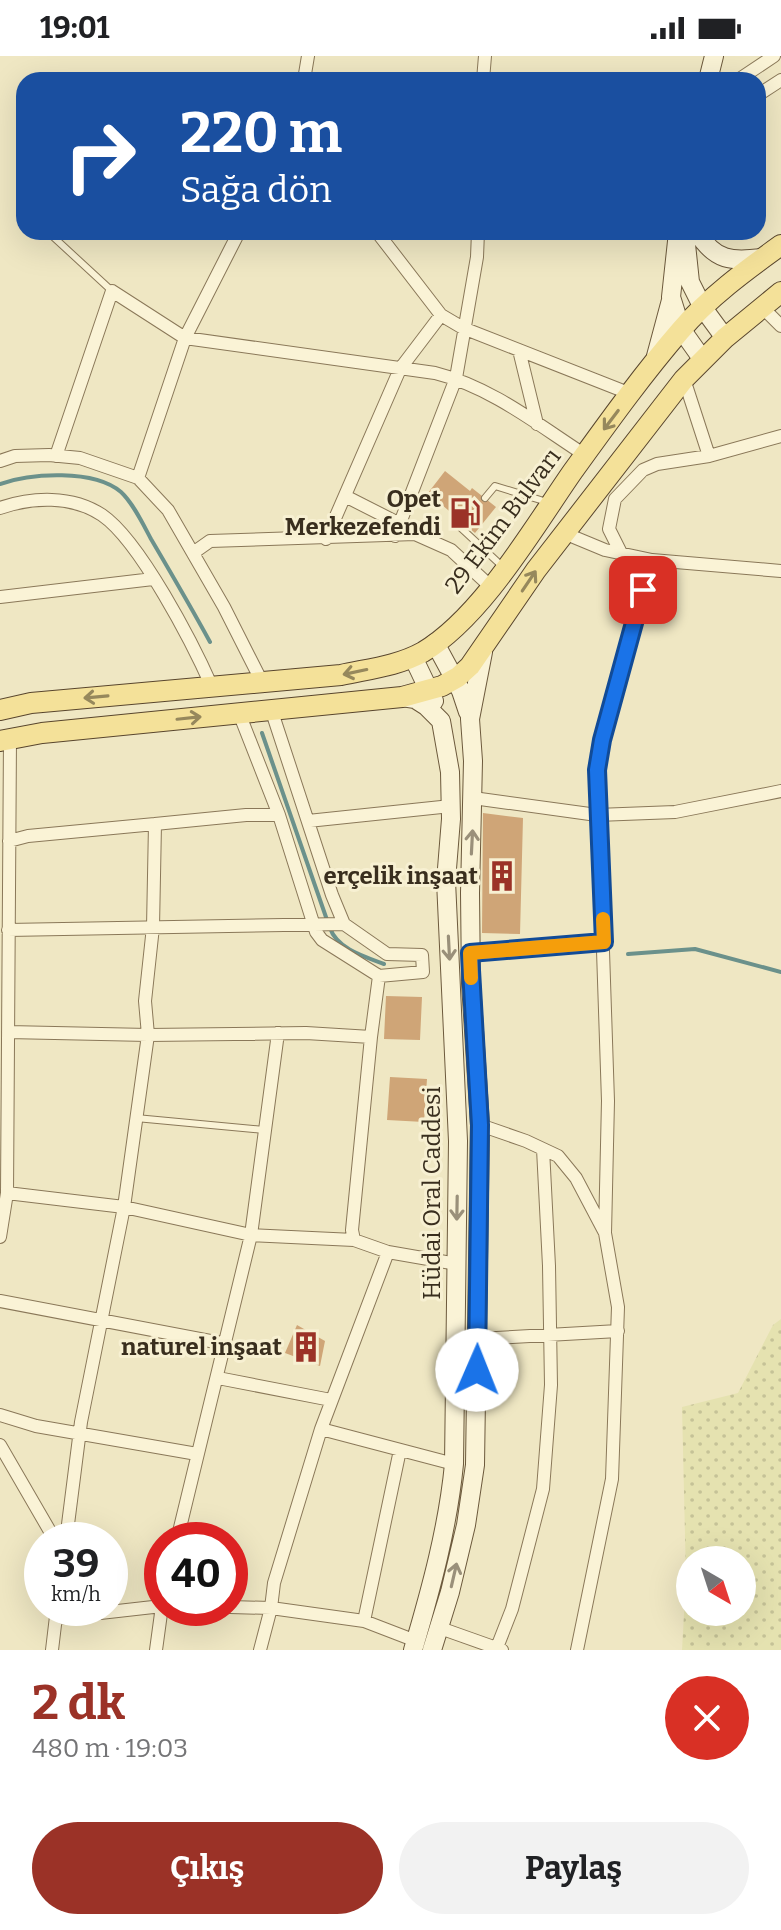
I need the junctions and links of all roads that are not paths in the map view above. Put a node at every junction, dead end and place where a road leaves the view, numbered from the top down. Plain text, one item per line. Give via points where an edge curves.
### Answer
1 (774, 56) edge
2 (750, 72) edge
3 (57, 240) edge
4 (235, 240) edge
5 (383, 240) edge
6 (478, 240) edge
7 (677, 240) edge
8 (686, 240) edge
9 (702, 240) edge
10 (781, 245) edge
11 (763, 258) junction
12 (112, 291) junction
13 (781, 292) edge
14 (671, 297) junction
15 (762, 307) junction
16 (703, 308) junction
17 (441, 315) junction
18 (781, 326) edge
19 (463, 328) junction
20 (681, 329) junction
21 (185, 338) junction
22 (725, 338) junction
23 (519, 350) junction
24 (703, 360) junction
25 (651, 367) junction
26 (400, 369) junction
27 (456, 378) junction
28 (684, 379) junction
29 (631, 394) junction
30 (537, 424) junction
31 (781, 436) edge
32 (585, 455) junction
33 (56, 456) junction
34 (709, 456) junction
35 (0, 461) edge
36 (138, 478) junction
37 (345, 496) junction
38 (485, 498) dead end
39 (550, 504) junction
40 (0, 508) edge
41 (400, 522) junction
42 (464, 524) dead end
43 (564, 533) junction
44 (415, 534) junction
45 (395, 536) junction
46 (326, 539) junction
47 (193, 553) junction
48 (621, 553) junction
49 (652, 560) junction
50 (504, 568) junction
51 (781, 571) edge
52 (153, 579) junction
53 (491, 587) junction
54 (0, 597) edge
55 (435, 643) junction
56 (485, 645) junction
57 (413, 657) junction
58 (454, 679) junction
59 (262, 682) junction
60 (212, 687) junction
61 (430, 690) junction
62 (402, 697) junction
63 (271, 709) junction
64 (0, 710) edge
65 (239, 713) junction
66 (470, 719) junction
67 (442, 726) junction
68 (5, 740) edge
69 (781, 791) edge
70 (473, 798) junction
71 (451, 806) junction
72 (279, 815) junction
73 (597, 815) junction
74 (308, 821) junction
75 (155, 824) junction
76 (9, 841) junction
77 (341, 924) junction
78 (316, 925) junction
79 (153, 927) junction
80 (8, 930) junction
81 (604, 942) junction
82 (470, 953) junction
83 (379, 976) junction
84 (8, 1032) junction
85 (278, 1033) junction
86 (148, 1035) junction
87 (371, 1037) junction
88 (136, 1118) junction
89 (480, 1125) junction
90 (264, 1130) junction
91 (543, 1149) junction
92 (7, 1193) junction
93 (124, 1207) junction
94 (605, 1233) junction
95 (251, 1235) junction
96 (0, 1237) edge
97 (354, 1240) junction
98 (388, 1252) junction
99 (457, 1264) junction
100 (0, 1301) edge
101 (101, 1320) junction
102 (618, 1331) junction
103 (550, 1335) junction
104 (478, 1339) junction
105 (226, 1344) junction
106 (218, 1378) junction
107 (331, 1400) junction
108 (0, 1415) edge
109 (321, 1429) junction
110 (80, 1433) junction
111 (0, 1445) edge
112 (400, 1450) junction
113 (197, 1454) junction
114 (454, 1464) junction
115 (45, 1522) edge
116 (68, 1522) edge
117 (181, 1522) edge
118 (248, 1607) edge
119 (271, 1608) junction
120 (364, 1621) junction
121 (55, 1626) edge
122 (159, 1626) edge
123 (440, 1628) junction
124 (420, 1647) edge
125 (52, 1650) edge
126 (156, 1650) edge
127 (260, 1650) edge
128 (498, 1650) edge
129 (577, 1650) edge

1 - 2 street
3 - 12 lane
4 - 21 street
5 - 17 street
6 - 19 street
7 - 14 street
8 - 16 street via 690,282
9 - 11 street via 727,259
10 - 11 main road, 29 Ekim Bulvarı
11 - 16 main road, 29 Ekim Bulvarı
12 - 21 street
12 - 33 street
13 - 15 main road
14 - 20 street
14 - 25 street
15 - 18 street
15 - 22 main road
16 - 20 main road, 29 Ekim Bulvarı
16 - 22 street
17 - 19 street
17 - 26 street
19 - 23 street
19 - 27 street
20 - 24 street
20 - 25 main road, 29 Ekim Bulvarı
21 - 26 street
21 - 36 street
22 - 24 main road
23 - 29 street
23 - 30 street
24 - 28 main road
25 - 29 main road, 29 Ekim Bulvarı
26 - 27 street
26 - 37 street
27 - 30 street via 486,390
27 - 41 street
28 - 34 street
28 - 43 main road
29 -> 32 main road, 29 Ekim Bulvarı
30 - 32 street
31 - 34 street
32 - 39 main road, 29 Ekim Bulvarı
33 - 35 street
33 - 36 street via 80,458
34 - 48 street via 657,464 628,484 615,499 609,529
36 - 47 street via 168,510
37 - 41 street
37 - 46 street
38 - 39 lane via 495,486
39 - 50 main road, 29 Ekim Bulvarı
40 - 52 street via 48,500 101,515
41 - 44 street
41 - 45 street
42 - 50 lane via 461,528
43 - 48 street
56 -> 43 main road
44 - 45 street
44 - 53 street via 451,550
45 - 46 street
46 - 47 street via 210,541
47 - 59 street
48 - 49 street
49 - 51 street
49 - 73 street via 602,740
50 - 53 main road, 29 Ekim Bulvarı
52 - 54 street
52 - 60 street
53 - 55 main road, 29 Ekim Bulvarı
55 - 57 main road, 29 Ekim Bulvarı
55 - 58 street
56 - 58 main road
56 - 66 street
57 -> 59 main road, 29 Ekim Bulvarı via 341,675
57 - 61 street, Hüdai Oral Caddesi
58 - 61 main road
58 - 66 street
59 - 60 main road, 29 Ekim Bulvarı
60 -> 64 main road, 29 Ekim Bulvarı
61 - 62 main road
61 - 67 street, Hüdai Oral Caddesi
62 - 63 main road
62 - 67 street via 426,706
63 - 65 main road
63 - 74 street
68 -> 65 main road
65 - 72 street
66 - 70 street, Hüdai Oral Caddesi
67 - 71 street, Hüdai Oral Caddesi
68 - 76 street
69 - 73 street via 675,812
70 - 73 street
82 -> 70 street, Hüdai Oral Caddesi
71 - 74 street
71 -> 99 street, Hüdai Oral Caddesi via 446,881 457,1111
72 - 75 street
72 - 78 street
73 - 81 street
74 - 77 street
75 - 76 street
75 - 79 street
76 - 80 street
77 - 78 street
77 - 83 street via 387,954 422,955 423,972
78 - 79 street
78 - 83 street via 322,940
79 - 80 street
79 - 86 street via 145,1001
80 - 84 street
81 - 82 street
81 - 94 street
82 - 89 street, Hüdai Oral Caddesi
83 - 87 street
84 - 86 street
84 - 92 street
85 - 86 street
85 - 87 street
85 - 90 street
86 - 88 street
87 - 97 street
88 - 90 lane
88 - 93 street
89 - 91 street
89 - 104 street, Hüdai Oral Caddesi
90 - 95 street
91 - 94 street via 558,1156 576,1178
91 - 103 street
92 - 93 street
92 - 96 street
93 - 95 street
93 - 101 street
94 - 102 street
95 - 97 street
95 - 105 street
97 - 98 street
98 - 99 street
98 - 107 street
99 - 114 street, Hüdai Oral Caddesi
100 - 101 street
101 - 105 street
101 - 110 street
102 - 103 street
102 - 129 street via 612,1479
103 - 104 street
103 - 128 street via 543,1489
123 -> 104 street, Hüdai Oral Caddesi via 475,1465
105 - 106 street
106 - 107 street
106 - 113 street
107 - 109 street
108 - 110 street
109 - 112 street
109 - 119 street
110 - 113 street
110 - 116 street
111 - 115 street
112 - 114 street
112 - 120 street
113 - 117 street
114 - 124 street, Hüdai Oral Caddesi
118 - 119 street
119 - 120 street
119 - 127 street
120 - 124 street
121 - 125 street
122 - 126 street
123 - 124 street, Hüdai Oral Caddesi
123 - 128 street

